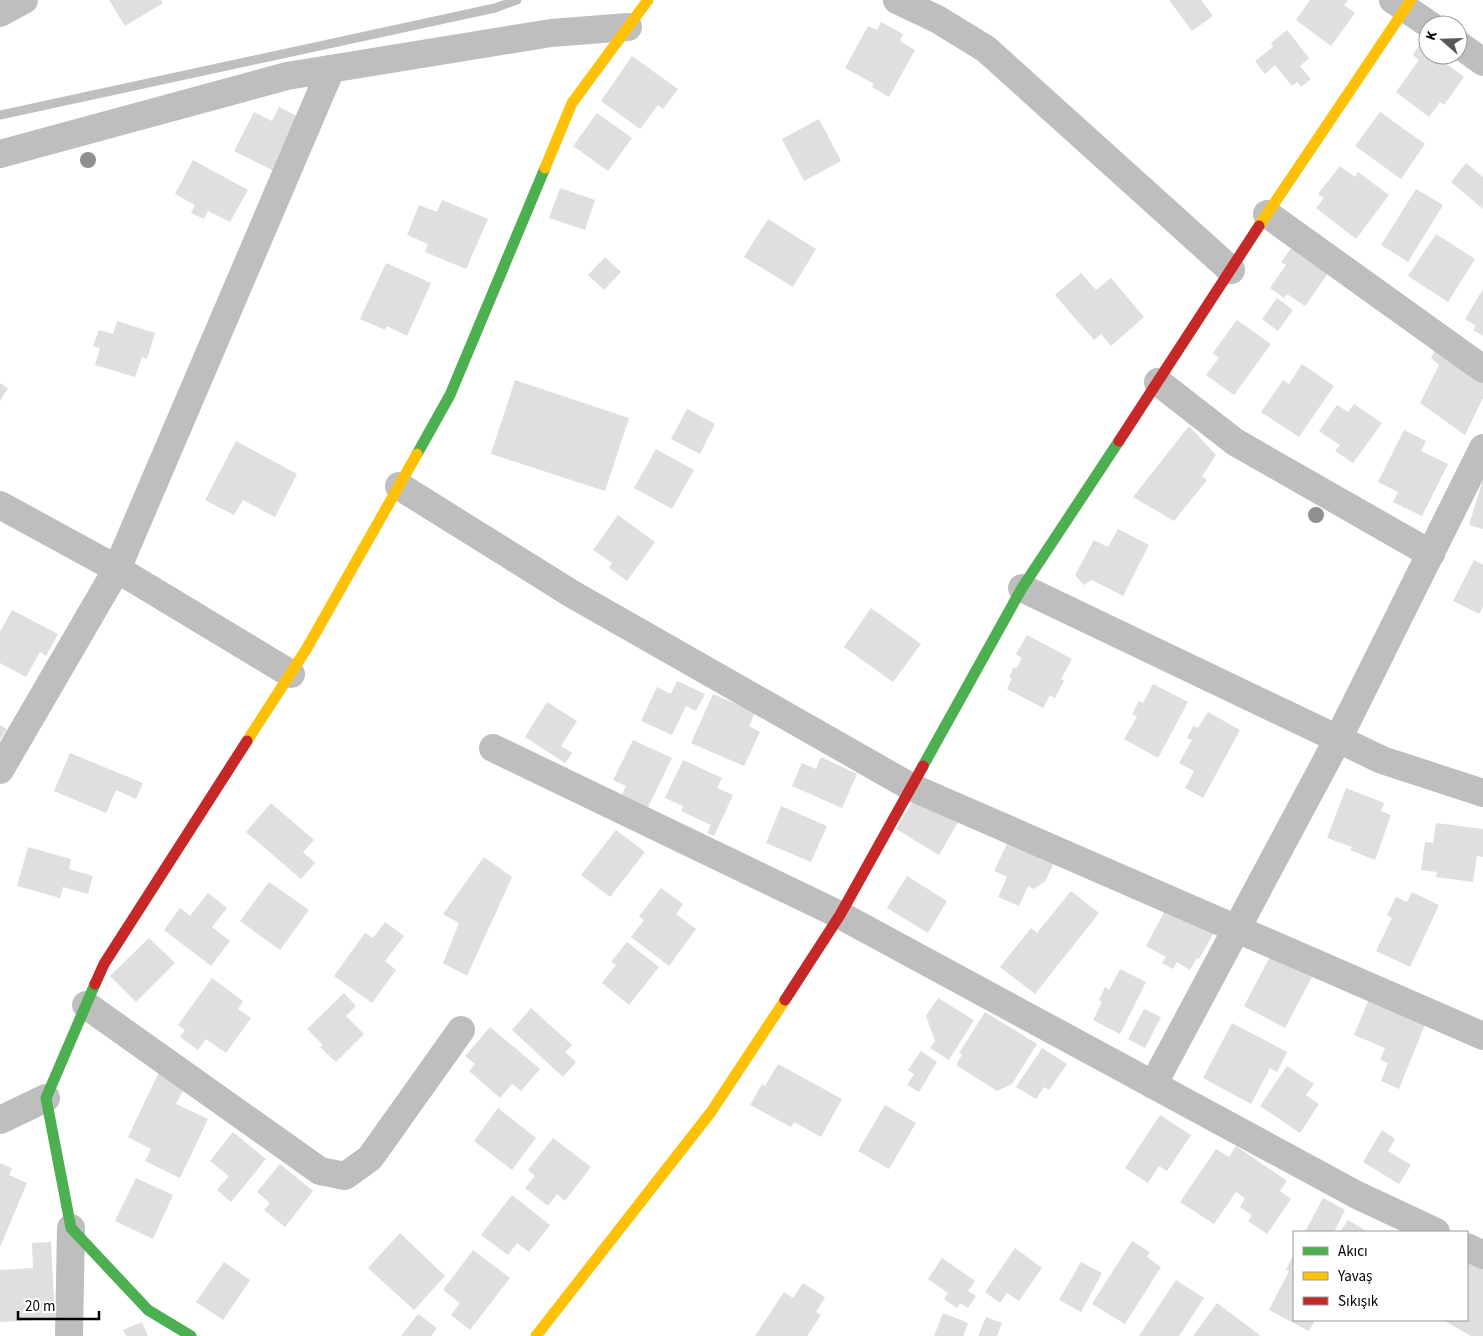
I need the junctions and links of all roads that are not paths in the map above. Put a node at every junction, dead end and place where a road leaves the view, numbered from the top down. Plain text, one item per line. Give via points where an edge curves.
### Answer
1 (24, 0) edge
2 (648, 0) edge
3 (897, 0) edge
4 (1403, 3) edge
5 (0, 13) edge
6 (1418, 15) edge
7 (628, 27) junction
8 (1468, 51) edge
9 (1483, 62) edge
10 (331, 69) junction
11 (0, 154) edge
12 (1267, 214) junction
13 (1231, 270) junction
14 (1483, 368) edge
15 (1158, 382) junction
16 (1483, 448) edge
17 (399, 486) junction
18 (0, 505) edge
19 (1431, 554) junction
20 (117, 569) junction
21 (1022, 588) junction
22 (291, 674) junction
23 (1338, 739) junction
24 (493, 748) dead end
25 (0, 770) edge
26 (911, 787) junction
27 (1483, 793) edge
28 (840, 915) junction
29 (1237, 929) junction
30 (86, 1005) junction
31 (462, 1030) dead end
32 (1483, 1036) edge
33 (1153, 1085) junction
34 (46, 1098) junction
35 (0, 1120) edge
36 (71, 1228) junction
37 (1434, 1231) edge
38 (1468, 1248) edge
39 (1483, 1255) edge
40 (69, 1336) edge
41 (191, 1336) edge
42 (536, 1336) edge

1 - 5 street
2 - 7 street
3 - 13 street via 937,19 986,49
4 - 6 street
4 - 12 street
7 - 10 street via 551,33
7 - 17 street via 572,103 450,395
8 - 9 street
10 - 11 street via 287,76
10 - 20 street
12 - 13 street
12 - 14 street
13 - 15 street
15 - 19 street via 1235,442
15 - 21 street
16 - 19 street
17 - 22 street
17 - 26 street via 572,594
18 - 20 street
19 - 23 street
20 - 22 street
20 - 25 street
21 - 23 street
21 - 26 street
22 - 30 street via 104,964
23 - 27 street via 1382,760
23 - 29 street
24 - 28 street
26 - 28 street
26 - 29 street
28 - 33 street
28 - 42 street via 711,1112
29 - 32 street
29 - 33 street
30 - 31 street via 320,1171 345,1176 370,1158
30 - 34 street
33 - 37 street via 1357,1195
34 - 35 street
34 - 36 street
36 - 40 street
36 - 41 street via 148,1310
38 - 39 street

